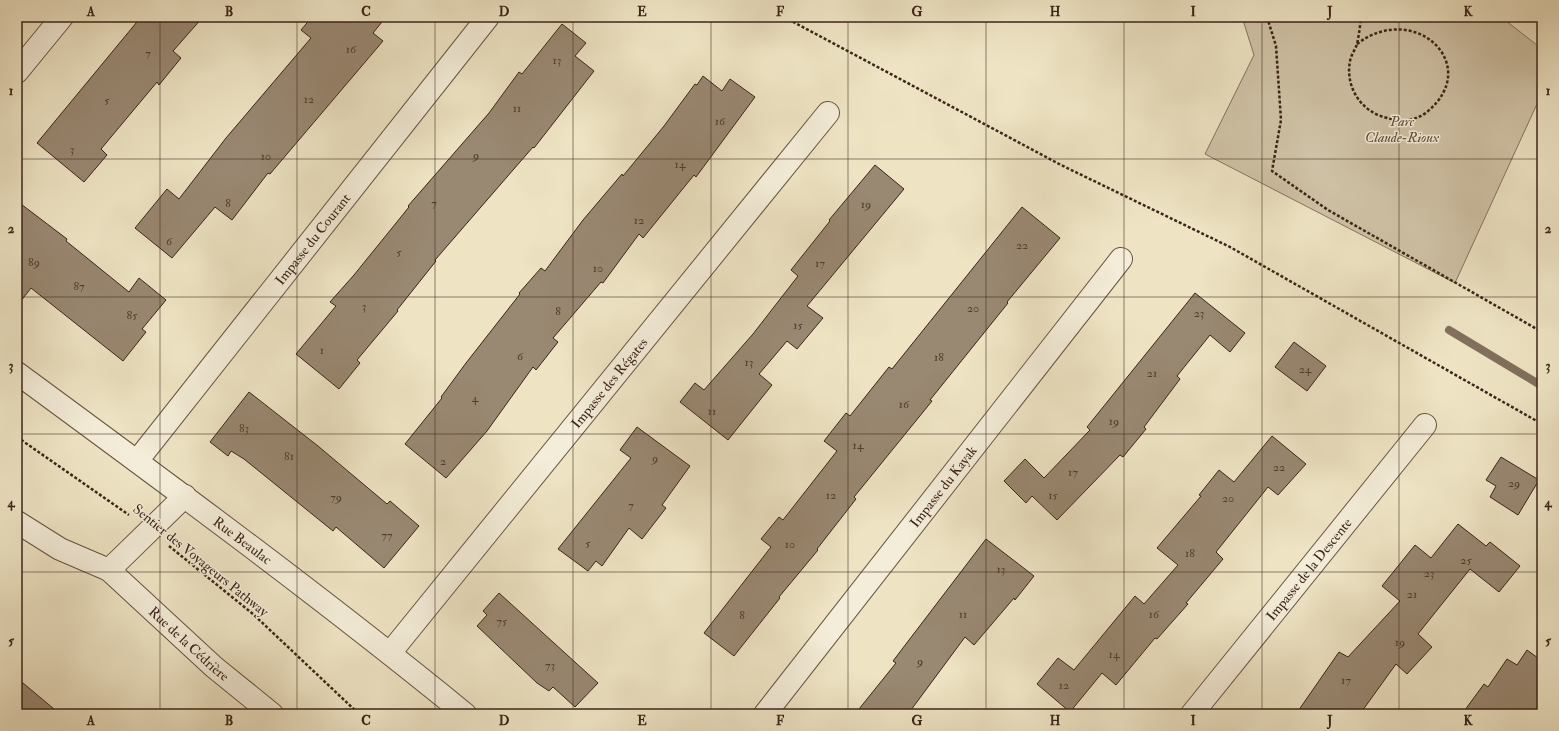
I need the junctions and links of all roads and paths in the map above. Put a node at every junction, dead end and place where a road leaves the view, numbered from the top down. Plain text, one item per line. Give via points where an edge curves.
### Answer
1 (62, 17) edge
2 (488, 17) edge
3 (784, 17) edge
4 (1267, 17) edge
5 (1361, 17) edge
6 (1364, 36) dead end
7 (1437, 39) dead end
8 (1357, 44) junction
9 (17, 72) edge
10 (828, 113) dead end
11 (1121, 259) dead end
12 (1542, 332) edge
13 (17, 373) edge
14 (1542, 424) edge
15 (1425, 425) dead end
16 (17, 437) edge
17 (137, 461) junction
18 (184, 496) junction
19 (17, 522) edge
20 (150, 531) junction
21 (109, 570) junction
22 (390, 654) junction
23 (272, 714) edge
24 (359, 714) edge
25 (465, 714) edge
26 (765, 714) edge
27 (1192, 714) edge

1 - 9 street
2 - 17 street, Impasse du Courant
3 - 14 path via 1062,164 1230,247
4 - 12 path via 1276,46 1281,120 1272,171 1328,210
5 - 8 path
6 - 8 path
7 - 8 path via 1444,49 1449,66 1446,89 1437,104 1424,114 1408,120 1377,116 1363,106 1353,91 1349,77 1350,60
10 - 22 street, Impasse des Régates
11 - 26 street, Impasse du Kayak
13 - 17 street, Rue Beaulac
15 - 27 street, Impasse de la Descente
16 - 20 path, Sentier des Voyageurs Pathway via 117,504
17 - 18 street, Rue Beaulac
18 - 20 street
18 - 22 street, Rue Beaulac
19 - 21 street, Rue de la Cédrière via 60,549
20 - 21 street
20 - 24 path, Sentier des Voyageurs Pathway via 253,614
21 - 23 street, Rue de la Cédrière via 214,667
22 - 25 street, Rue Beaulac

